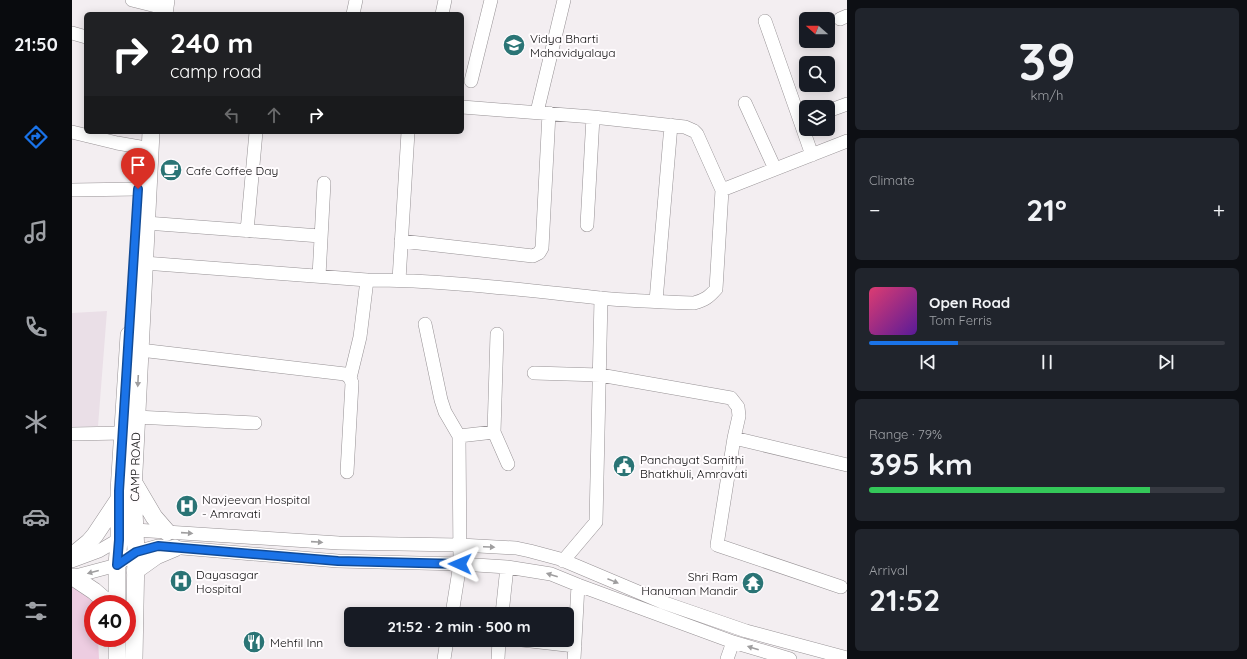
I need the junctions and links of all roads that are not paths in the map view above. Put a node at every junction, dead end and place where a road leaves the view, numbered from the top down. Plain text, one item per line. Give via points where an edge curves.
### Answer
1 (132, 0) edge
2 (356, 0) edge
3 (445, 0) edge
4 (491, 0) edge
5 (564, 0) edge
6 (159, 7) edge
7 (353, 12) edge
8 (442, 12) edge
9 (765, 21) dead end
10 (72, 33) edge
11 (84, 36) edge
12 (471, 81) dead end
13 (745, 103) dead end
14 (847, 104) edge
15 (464, 107) edge
16 (835, 108) edge
17 (799, 110) edge
18 (543, 113) junction
19 (593, 117) junction
20 (671, 125) junction
21 (72, 132) edge
22 (151, 134) edge
23 (256, 134) edge
24 (408, 134) edge
25 (807, 136) edge
26 (141, 139) edge
27 (847, 141) edge
28 (812, 155) junction
29 (775, 169) junction
30 (324, 182) dead end
31 (138, 189) junction
32 (72, 190) edge
33 (722, 190) junction
34 (146, 223) junction
35 (588, 225) dead end
36 (247, 231) junction
37 (320, 236) junction
38 (401, 241) junction
39 (144, 263) junction
40 (319, 276) junction
41 (367, 280) junction
42 (399, 280) junction
43 (602, 298) junction
44 (656, 301) junction
45 (425, 324) dead end
46 (497, 334) dead end
47 (140, 350) junction
48 (534, 373) dead end
49 (600, 375) junction
50 (350, 378) junction
51 (136, 417) junction
52 (255, 423) dead end
53 (494, 432) junction
54 (123, 433) junction
55 (72, 434) edge
56 (459, 436) junction
57 (734, 438) junction
58 (508, 464) dead end
59 (847, 465) edge
60 (347, 472) dead end
61 (133, 481) junction
62 (119, 499) junction
63 (135, 530) junction
64 (167, 532) junction
65 (119, 540) junction
66 (460, 545) junction
67 (175, 548) junction
68 (136, 552) junction
69 (72, 556) edge
70 (563, 561) junction
71 (460, 564) junction
72 (117, 565) junction
73 (507, 567) junction
74 (135, 571) junction
75 (72, 572) edge
76 (578, 585) junction
77 (840, 587) dead end
78 (99, 595) edge
79 (117, 595) edge
80 (453, 607) edge
81 (503, 607) edge
82 (733, 642) junction
83 (117, 647) edge
84 (446, 647) edge
85 (499, 647) edge
86 (551, 647) edge
87 (575, 653) edge
88 (782, 658) edge
89 (847, 658) edge
90 (117, 659) edge
91 (134, 659) edge
92 (444, 659) edge
93 (498, 659) edge
94 (727, 659) edge

1 - 6 street
2 - 7 street
3 - 8 street
4 - 12 street
5 - 18 street
9 - 17 street
10 - 11 street
13 - 29 street
14 - 16 street
15 - 18 street
18 - 19 street
18 - 38 street via 542,248 539,253 533,256
19 - 20 street
19 - 35 street
20 - 33 street via 690,128 697,134
20 - 44 street
21 - 26 street via 117,143
22 - 34 main road, CAMP ROAD
23 - 36 street
24 - 38 street
25 - 28 street
26 - 31 main road, CAMP ROAD
27 - 28 street
28 - 29 street
29 - 33 street
30 - 37 street
31 - 32 street
31 - 54 main road, CAMP ROAD
33 - 44 street via 716,289 705,300 694,303
34 - 36 street
34 - 39 main road, CAMP ROAD
36 - 37 street
37 - 40 street
38 - 42 street
39 - 40 street
39 - 47 main road, CAMP ROAD
40 - 41 street
41 - 42 street
41 - 50 street via 360,337
42 - 43 street via 535,290
43 - 44 street
43 - 49 street
45 - 56 street via 441,400
46 - 53 street
47 - 50 street via 345,374
47 -> 51 main road, CAMP ROAD
48 - 49 street
49 - 57 street via 731,398 738,407 739,416
49 - 70 street via 596,522
50 - 60 street via 352,383
51 - 52 street
51 - 61 main road, CAMP ROAD
53 - 56 street
53 - 58 street
54 - 55 street
54 - 62 main road, CAMP ROAD
56 - 66 street
57 - 59 street
57 - 77 street via 717,545
61 - 63 main road, CAMP ROAD
61 - 64 main road via 151,512
62 - 65 main road, CAMP ROAD
62 - 69 main road via 89,542
63 - 64 street
63 - 65 street
63 - 68 main road, CAMP ROAD
64 -> 66 street via 339,543
65 - 72 main road, CAMP ROAD
65 - 75 street via 99,551
66 -> 70 street via 516,548
66 - 71 street
67 - 68 street via 158,546
67 - 71 street via 338,561
67 - 74 main road via 156,556
68 - 72 street
68 - 74 main road, CAMP ROAD
70 -> 89 street via 662,602 746,631
71 - 73 street
71 - 80 street
72 -> 75 street
72 - 79 main road, CAMP ROAD
76 -> 73 street via 551,574
73 - 81 street
74 - 91 main road, CAMP ROAD
75 - 78 main road
76 - 82 street
76 - 87 street
88 -> 82 street
82 - 94 street
83 - 90 main road
84 - 92 street
85 - 93 street
86 - 87 street

